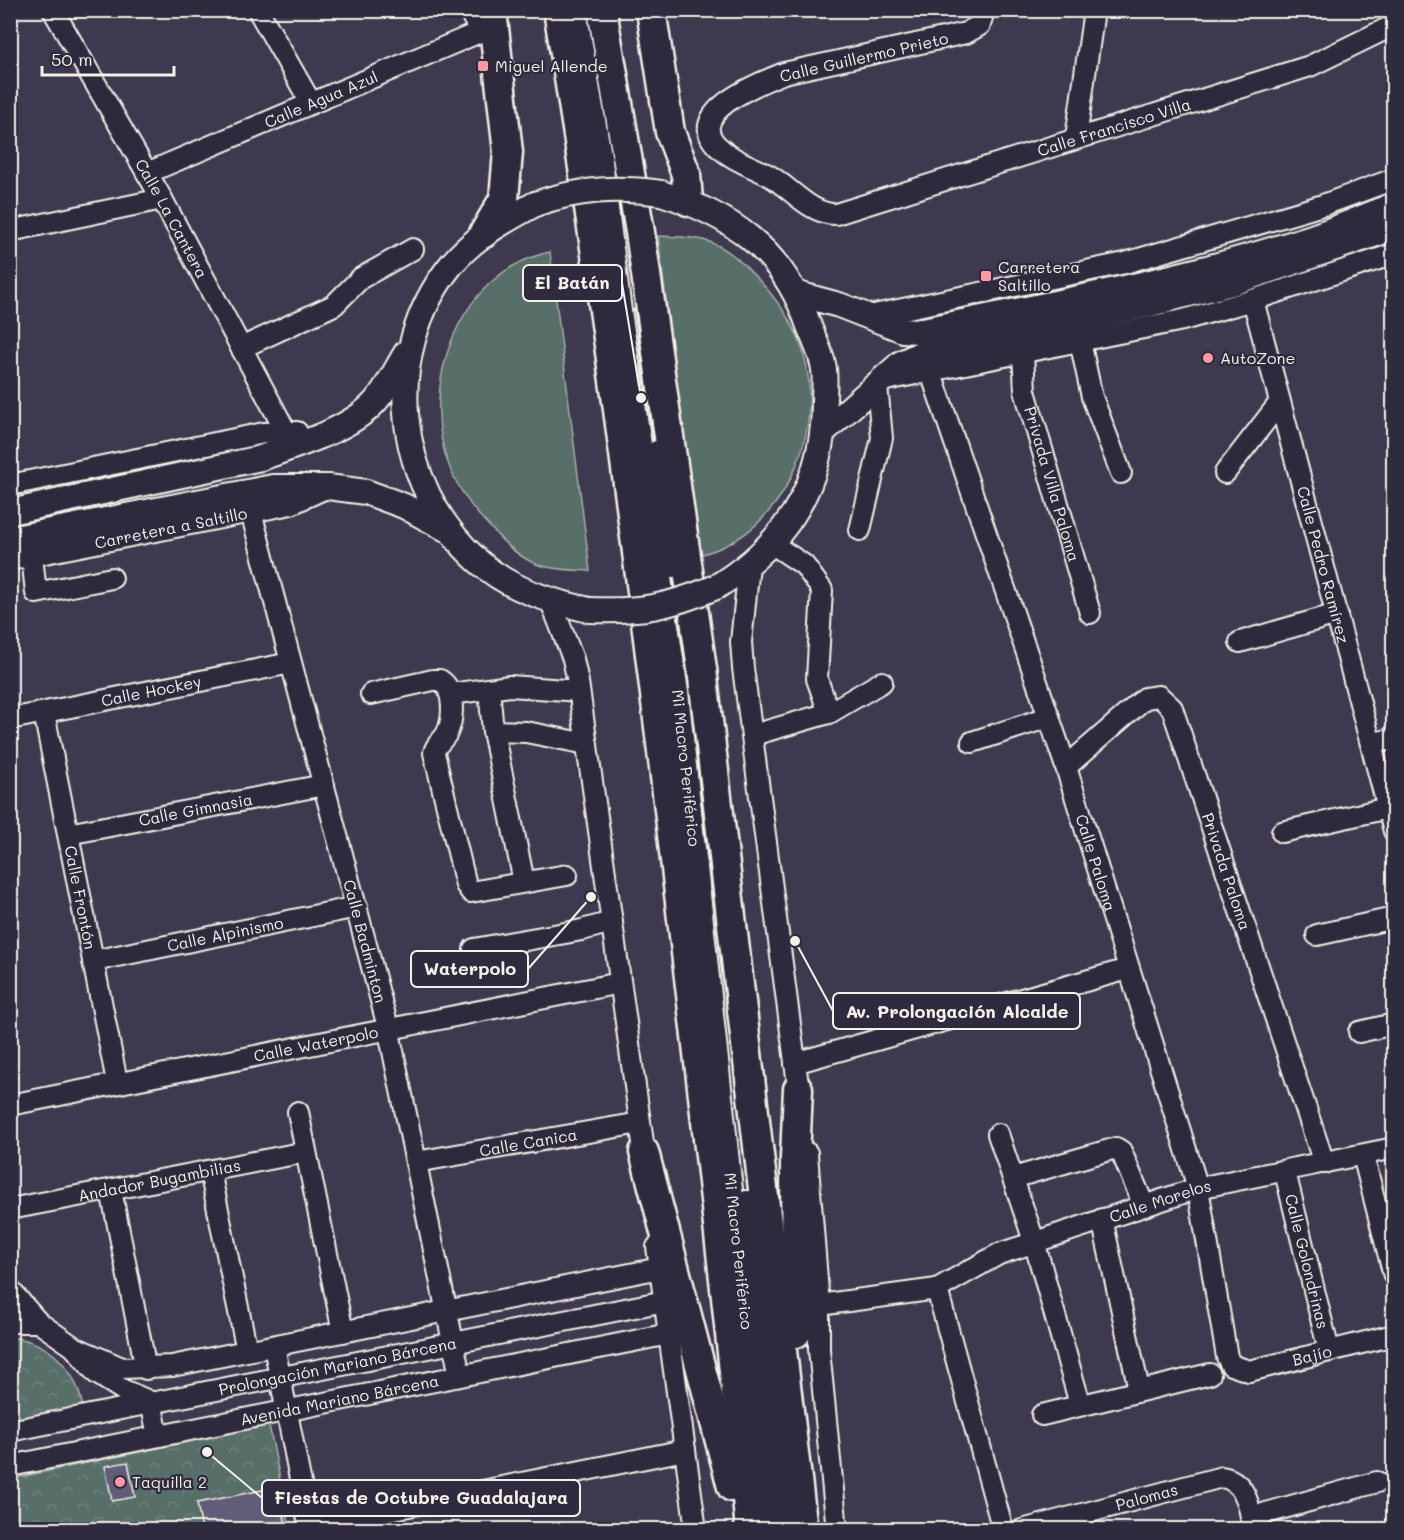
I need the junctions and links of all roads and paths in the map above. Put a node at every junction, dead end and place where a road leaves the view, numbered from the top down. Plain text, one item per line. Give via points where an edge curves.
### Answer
1 (53, 10) edge
2 (258, 10) edge
3 (469, 10) edge
4 (558, 10) edge
5 (576, 10) edge
6 (592, 10) edge
7 (602, 10) edge
8 (651, 10) edge
9 (1094, 10) edge
10 (982, 18) edge
11 (489, 22) edge
12 (1394, 25) edge
13 (311, 103) junction
14 (1076, 138) junction
15 (147, 173) junction
16 (1394, 179) edge
17 (162, 199) junction
18 (688, 201) junction
19 (1394, 205) edge
20 (829, 214) joint
21 (1394, 228) edge
22 (10, 231) edge
23 (484, 233) junction
24 (413, 249) dead end
25 (1394, 254) edge
26 (798, 294) junction
27 (1253, 300) junction
28 (868, 316) junction
29 (1080, 341) junction
30 (411, 345) junction
31 (241, 348) junction
32 (1023, 353) junction
33 (930, 370) junction
34 (879, 383) junction
35 (1280, 402) junction
36 (285, 430) junction
37 (824, 431) junction
38 (321, 434) junction
39 (1121, 473) dead end
40 (1226, 473) dead end
41 (10, 485) edge
42 (328, 487) junction
43 (10, 512) edge
44 (251, 512) junction
45 (95, 522) junction
46 (860, 530) dead end
47 (450, 531) junction
48 (10, 539) edge
49 (771, 543) junction
50 (79, 546) junction
51 (32, 556) junction
52 (10, 560) edge
53 (749, 565) junction
54 (112, 578) dead end
55 (551, 602) junction
56 (1090, 612) dead end
57 (1337, 614) junction
58 (1240, 642) dead end
59 (291, 663) junction
60 (882, 682) dead end
61 (489, 689) junction
62 (579, 691) junction
63 (372, 694) dead end
64 (451, 694) junction
65 (44, 713) junction
66 (829, 713) junction
67 (1049, 717) junction
68 (10, 719) edge
69 (493, 731) junction
70 (753, 735) junction
71 (1394, 738) edge
72 (972, 742) dead end
73 (587, 744) junction
74 (1372, 744) junction
75 (1066, 767) junction
76 (324, 785) junction
77 (1388, 808) junction
78 (1394, 831) edge
79 (1282, 832) dead end
80 (68, 834) junction
81 (567, 875) dead end
82 (524, 882) junction
83 (357, 907) junction
84 (1394, 918) edge
85 (612, 922) junction
86 (1317, 935) dead end
87 (474, 950) dead end
88 (93, 961) junction
89 (1128, 969) junction
90 (620, 983) junction
91 (1394, 1024) edge
92 (388, 1027) junction
93 (1359, 1032) dead end
94 (797, 1076) junction
95 (117, 1082) junction
96 (10, 1105) edge
97 (298, 1112) dead end
98 (640, 1123) junction
99 (998, 1134) dead end
100 (1394, 1148) edge
101 (306, 1152) junction
102 (644, 1152) junction
103 (1363, 1155) junction
104 (416, 1162) junction
105 (1324, 1163) junction
106 (210, 1171) junction
107 (1285, 1172) junction
108 (1013, 1178) junction
109 (1198, 1188) junction
110 (111, 1190) junction
111 (1144, 1206) junction
112 (10, 1209) edge
113 (1102, 1219) junction
114 (1034, 1241) junction
115 (660, 1268) junction
116 (1394, 1276) edge
117 (937, 1289) junction
118 (10, 1290) edge
119 (665, 1301) junction
120 (819, 1305) junction
121 (447, 1311) junction
122 (10, 1322) edge
123 (38, 1322) junction
124 (344, 1332) junction
125 (669, 1334) junction
126 (1394, 1335) edge
127 (453, 1343) junction
128 (274, 1346) junction
129 (74, 1347) junction
130 (247, 1351) junction
131 (1329, 1351) junction
132 (1232, 1365) joint
133 (146, 1369) junction
134 (1210, 1374) dead end
135 (460, 1376) junction
136 (280, 1377) junction
137 (1139, 1390) junction
138 (151, 1402) junction
139 (1080, 1404) junction
140 (287, 1410) junction
141 (1042, 1415) dead end
142 (10, 1431) edge
143 (158, 1436) junction
144 (685, 1450) junction
145 (10, 1466) edge
146 (1377, 1482) dead end
147 (798, 1498) junction
148 (1252, 1523) edge
149 (310, 1528) edge
150 (696, 1530) edge
151 (743, 1530) edge
152 (750, 1530) edge
153 (769, 1530) edge
154 (785, 1530) edge
155 (803, 1530) edge
156 (837, 1530) edge
157 (1003, 1530) edge
158 (1022, 1530) edge

1 - 15 street, Calle La Cantera
2 - 13 street
3 - 11 street
4 - 152 highway via 595,230 640,561 726,1287
5 - 153 street, Mi Macro Periférico via 602,162 678,692
6 - 154 street, Mi Macro Periférico via 612,119 663,500
7 - 147 highway via 640,232 702,669
8 - 18 highway via 670,132 686,174
9 - 14 street
10 - 20 street, Calle Guillermo Prieto via 966,33 784,74 717,109 709,130 719,149
11 - 13 street, Calle Agua Azul
11 - 23 highway via 508,152 504,199
12 - 14 street, Calle Francisco Villa via 1310,66
13 - 15 street, Calle Agua Azul
14 - 20 street, Calle Francisco Villa
15 - 17 street, Calle La Cantera
16 - 28 street via 1323,206 1125,263
17 - 22 street
17 - 31 street, Calle La Cantera
18 - 23 main road, bridge via 620,188 580,191 535,204
18 - 26 main road via 751,238
19 - 28 main road via 1310,238 1225,263 918,331 903,330
21 - 34 main road via 1232,283 922,353 901,363
23 - 30 main road via 452,265 427,303
24 - 31 street via 361,278 334,305
25 - 27 street
26 - 28 main road
26 - 37 main road via 824,366
27 - 29 street via 1183,320
27 - 35 street, Calle Pedro Ramírez
29 - 32 street
29 - 39 street via 1092,396
30 - 38 main road via 374,404
30 - 47 main road via 404,394 408,443 424,490
31 - 36 street, Calle La Cantera
32 - 33 street
32 - 56 street, Privada Villa Paloma via 1025,391
33 - 34 street
33 - 67 street, Calle Paloma
34 - 37 main road
34 - 46 street via 882,438
35 - 40 street
35 - 57 street, Calle Pedro Ramírez
36 - 38 street
36 - 41 street
37 - 49 main road via 807,491
38 - 43 main road via 261,458
42 - 44 street, Carretera a Saltillo via 291,504
42 - 45 main road, Carretera a Saltillo via 273,487
42 - 47 main road, Carretera a Saltillo via 384,497
44 - 50 street, Carretera a Saltillo
44 - 59 street, Calle Badminton
45 - 48 main road, Carretera a Saltillo
45 - 50 main road
47 - 55 main road via 487,567 513,585
49 - 53 main road
49 - 66 street via 804,565 822,590 817,679
50 - 51 street, Carretera a Saltillo
51 - 52 street, Carretera a Saltillo
51 - 54 street via 36,593
53 - 55 main road, bridge via 716,587 676,603 633,612 589,610
53 - 70 street via 741,642
55 - 62 street via 573,659
57 - 58 street
57 - 74 street, Calle Pedro Ramírez
59 - 65 street, Calle Hockey
59 - 76 street, Calle Badminton
60 - 66 street
61 - 62 street via 510,686
61 - 64 street
61 - 69 street
62 - 73 street
63 - 64 street via 433,680 446,683
64 - 82 street via 448,731 434,753 466,885 475,893
65 - 68 street, Calle Hockey
65 - 80 street, Calle Frontón
66 - 70 street
67 - 72 street
67 - 75 street, Calle Paloma
69 - 73 street via 526,732
69 - 82 street
70 - 94 street
71 - 74 street
73 - 85 street
74 - 77 street, Calle Pedro Ramírez
75 - 89 street, Calle Paloma
75 - 105 street, Privada Paloma via 1145,698 1158,696 1172,708
76 - 80 street, Calle Gimnasia
76 - 83 street, Calle Badminton
77 - 78 street, Calle Pedro Ramírez
77 - 79 street
80 - 88 street, Calle Frontón
81 - 82 street
83 - 88 street, Calle Alpinismo
83 - 92 street, Calle Badminton
84 - 86 street
85 - 87 street
85 - 90 street
88 - 95 street, Calle Frontón
89 - 94 street
89 - 109 street, Calle Paloma
90 - 92 street, Calle Waterpolo
90 - 98 street
91 - 93 street
92 - 95 street, Calle Waterpolo
92 - 104 street, Calle Badminton
94 - 120 street via 805,1120
94 - 147 highway via 794,1223
95 - 96 street, Calle Waterpolo
97 - 101 street
98 - 102 street
98 - 104 street, Calle Canica
99 - 108 street
100 - 103 street, Calle Morelos
101 - 106 street, Andador Bugambilias
101 - 124 street
102 - 115 street
102 - 151 highway
103 - 105 street, Calle Morelos
103 - 116 street
104 - 121 street, Calle Badminton
105 - 107 street, Calle Morelos
106 - 110 street, Andador Bugambilias
106 - 130 street
107 - 109 street, Calle Morelos
107 - 131 street, Calle Golondrinas
108 - 111 street via 1116,1148 1121,1151
108 - 114 street
109 - 111 street, Calle Morelos
109 - 132 street, Calle Paloma via 1224,1347
110 - 112 street, Andador Bugambilias
110 - 133 street
111 - 113 street, Calle Morelos
113 - 114 street, Calle Morelos
113 - 137 street
114 - 117 street, Calle Morelos via 999,1254
114 - 139 street
115 - 119 street
115 - 121 street, Prolongación Mariano Bárcena
117 - 120 street
117 - 157 street
118 - 123 street
119 - 125 street
119 - 127 street, Prolongación Mariano Bárcena
120 - 156 street via 819,1350
121 - 124 street, Prolongación Mariano Bárcena
121 - 127 street, Calle Badminton
122 - 123 street
123 - 129 street
124 - 128 street, Prolongación Mariano Bárcena
125 - 135 street, Avenida Mariano Bárcena
125 - 144 street
126 - 131 street, Bajío
127 - 135 street, Calle Badminton
127 - 136 street, Prolongación Mariano Bárcena
128 - 130 street, Prolongación Mariano Bárcena
128 - 136 street
129 - 133 street, Prolongación Mariano Bárcena via 122,1368
129 - 138 street via 96,1373
130 - 133 street, Prolongación Mariano Bárcena
131 - 132 street, Bajío via 1249,1371
134 - 137 street
135 - 140 street, Avenida Mariano Bárcena
136 - 138 street, Prolongación Mariano Bárcena
136 - 140 street
137 - 139 street
138 - 142 street, Prolongación Mariano Bárcena
138 - 143 street
139 - 141 street
140 - 143 street, Avenida Mariano Bárcena
140 - 149 street
143 - 145 street, Avenida Mariano Bárcena
144 - 149 street
144 - 150 street
146 - 148 street
147 - 155 highway
148 - 158 street, Palomas via 1244,1491 1237,1482 1216,1477

